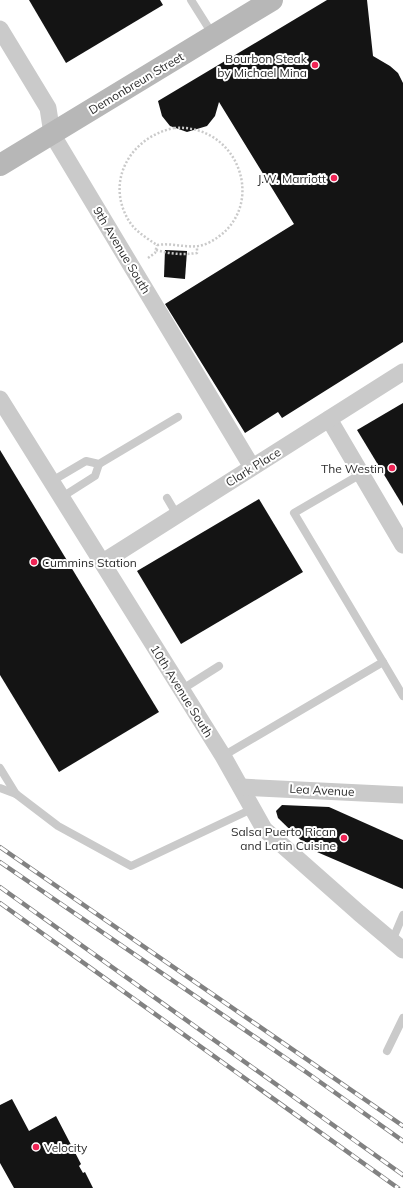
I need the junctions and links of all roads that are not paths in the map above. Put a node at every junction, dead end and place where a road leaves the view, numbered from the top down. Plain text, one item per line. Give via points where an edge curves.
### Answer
1 (191, 0) edge
2 (272, 0) edge
3 (0, 29) edge
4 (213, 36) junction
5 (52, 134) junction
6 (0, 165) edge
7 (403, 372) edge
8 (0, 399) edge
9 (178, 417) dead end
10 (329, 419) junction
11 (99, 464) junction
12 (252, 467) junction
13 (361, 474) junction
14 (52, 481) junction
15 (62, 497) junction
16 (167, 498) dead end
17 (177, 515) junction
18 (403, 545) edge
19 (103, 562) junction
20 (382, 662) junction
21 (219, 666) dead end
22 (181, 690) junction
23 (403, 696) edge
24 (223, 756) junction
25 (0, 768) edge
26 (241, 786) junction
27 (0, 788) edge
28 (16, 794) junction
29 (403, 795) edge
30 (254, 808) junction
31 (403, 915) edge
32 (398, 945) edge
33 (403, 1018) edge
34 (387, 1050) dead end

1 - 4 lane
2 - 4 main road, Demonbreun Street
3 - 5 street, 9th Avenue South via 48,108
4 - 5 main road, Demonbreun Street
5 - 6 main road, Demonbreun Street
5 - 12 street, 9th Avenue South
7 - 10 street, Clark Place
8 - 14 street, 10th Avenue South
9 - 11 lane
10 - 12 street, Clark Place
10 - 13 street
11 - 14 lane via 86,461
11 - 15 lane via 95,476
12 - 17 street, Clark Place
13 - 18 street
13 - 20 lane via 294,513
14 - 15 street, 10th Avenue South
15 - 19 street, 10th Avenue South
16 - 17 lane
17 - 19 street, Clark Place
19 - 22 street, 10th Avenue South
20 - 23 lane
20 - 24 lane
21 - 22 lane
22 - 24 street, 10th Avenue South
24 - 26 street, 10th Avenue South
25 - 28 lane
26 - 29 street, Lea Avenue
26 - 30 street, 10th Avenue South
27 - 28 lane
28 - 30 lane via 58,826 131,866
30 - 32 street, 10th Avenue South via 264,829
31 - 32 lane
33 - 34 lane

